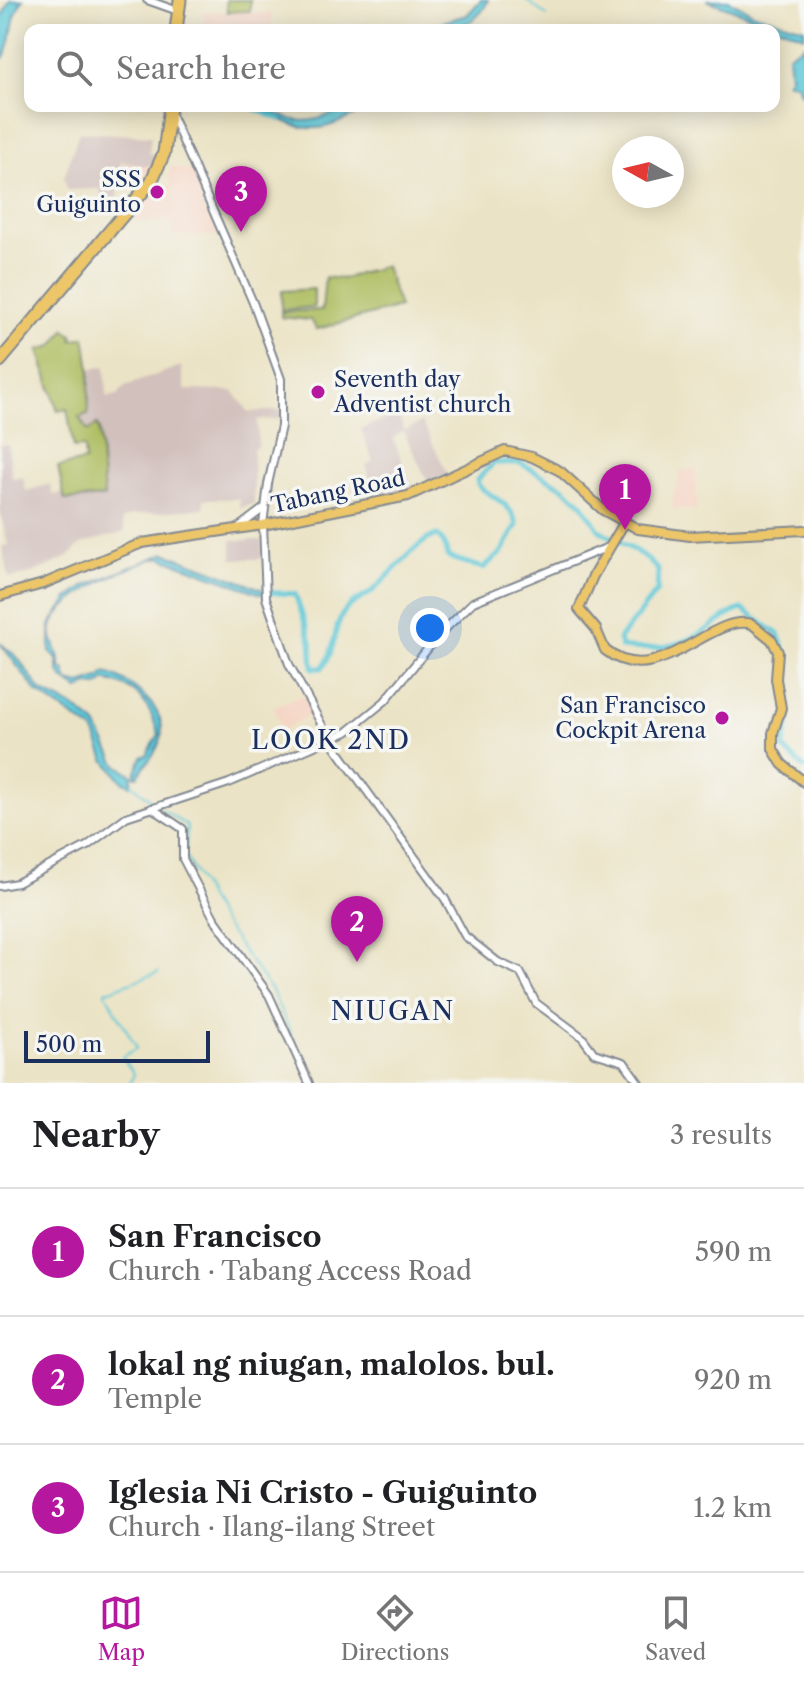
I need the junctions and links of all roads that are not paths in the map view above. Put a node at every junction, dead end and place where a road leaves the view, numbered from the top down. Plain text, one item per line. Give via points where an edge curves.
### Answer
1 (147, 0) edge
2 (180, 6) edge
3 (168, 112) edge
4 (171, 112) edge
5 (0, 360) edge
6 (264, 508) junction
7 (624, 523) junction
8 (263, 525) junction
9 (238, 528) junction
10 (804, 530) edge
11 (612, 542) junction
12 (0, 596) edge
13 (330, 740) junction
14 (804, 782) edge
15 (154, 807) junction
16 (0, 886) edge
17 (309, 1083) edge
18 (639, 1083) edge

1 - 2 street
3 - 5 highway via 162,152 151,177
4 - 6 street via 281,379 281,426
6 - 8 street
6 - 9 street
7 - 8 main road, Tabang Road via 560,471 505,451 408,496
7 - 10 main road, Tabang Road via 690,536
7 - 11 main road
8 - 9 main road, Tabang Road
8 - 13 street via 266,592 289,664
9 - 12 main road, Tabang Road via 142,543
11 - 13 street via 575,563 473,602 385,701
11 - 14 main road via 579,609 605,650 629,660 660,659 735,623 752,624 778,652 781,708 773,749
13 - 15 street via 229,783
13 - 18 street via 445,899 465,936 498,962 518,970 536,1003 582,1037 594,1053 624,1062
15 - 16 street via 126,817 96,841 38,872
15 - 17 street via 183,829 183,859 214,918 269,995

